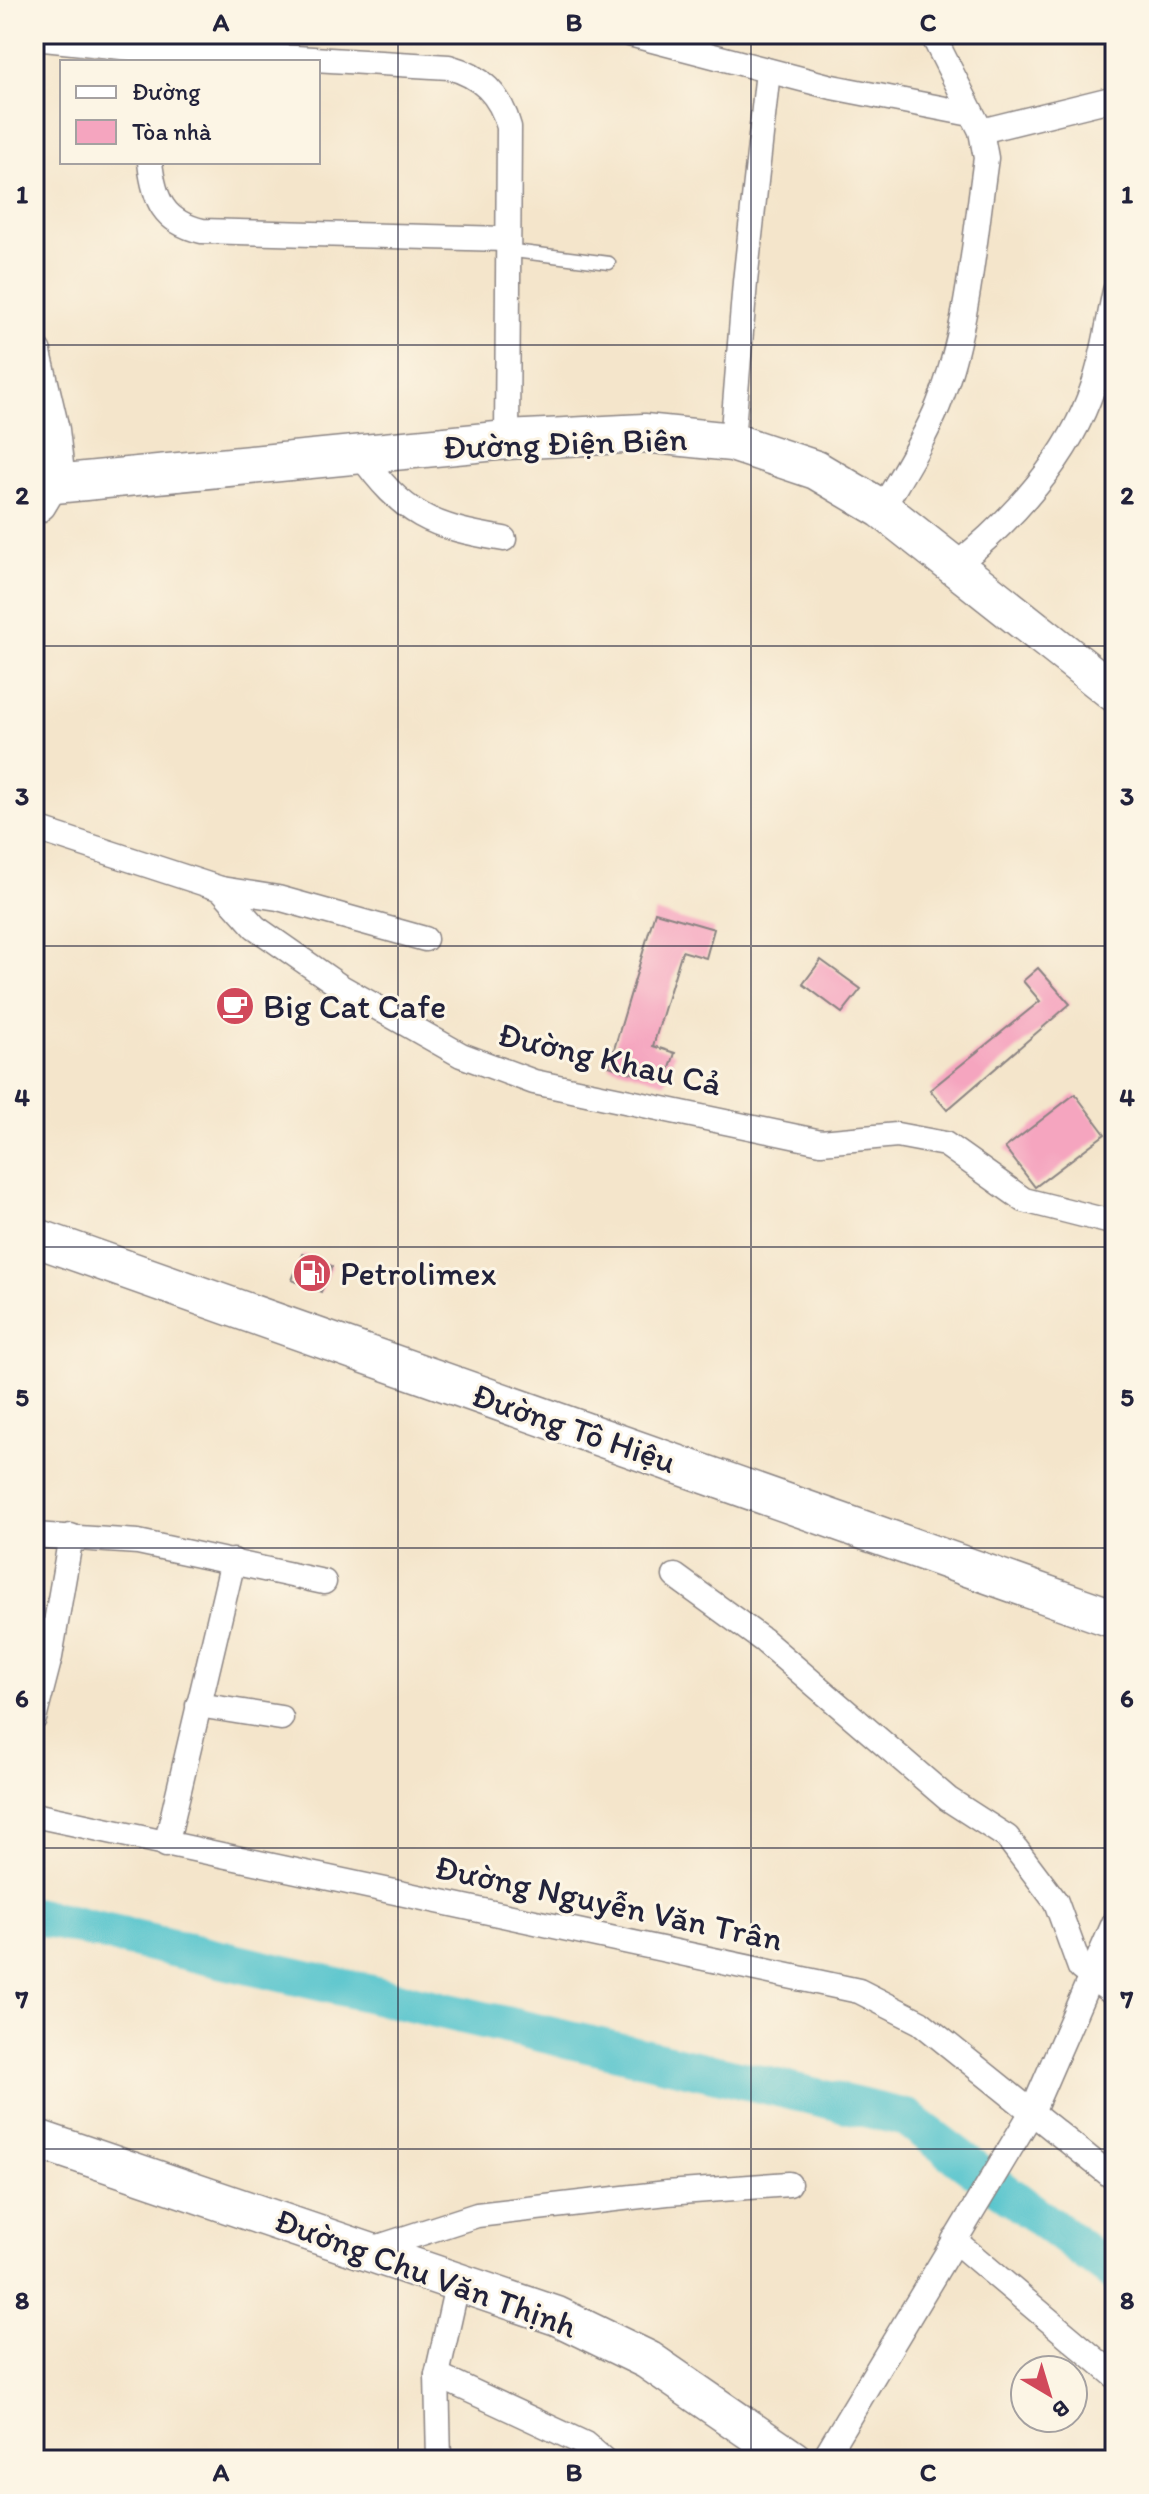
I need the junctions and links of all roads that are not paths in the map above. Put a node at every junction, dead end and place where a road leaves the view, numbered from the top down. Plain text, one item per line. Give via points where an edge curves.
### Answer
1 (629, 34) edge
2 (932, 34) edge
3 (34, 38) edge
4 (142, 56) edge
5 (265, 60) edge
6 (320, 62) edge
7 (768, 71) junction
8 (1115, 98) edge
9 (976, 122) junction
10 (150, 164) edge
11 (506, 245) junction
12 (609, 263) dead end
13 (1115, 291) edge
14 (34, 353) edge
15 (507, 440) junction
16 (732, 442) junction
17 (359, 453) junction
18 (46, 484) edge
19 (882, 509) junction
20 (34, 514) edge
21 (504, 539) dead end
22 (956, 565) junction
23 (1115, 693) edge
24 (34, 828) edge
25 (221, 889) junction
26 (425, 939) dead end
27 (1115, 1223) edge
28 (34, 1237) edge
29 (34, 1535) edge
30 (71, 1536) junction
31 (233, 1561) junction
32 (675, 1576) dead end
33 (324, 1582) dead end
34 (1115, 1619) edge
35 (198, 1705) junction
36 (281, 1718) dead end
37 (34, 1719) edge
38 (34, 1815) edge
39 (166, 1845) junction
40 (1115, 1921) edge
41 (1090, 1978) junction
42 (1115, 1995) edge
43 (1032, 2112) junction
44 (34, 2138) edge
45 (1115, 2179) edge
46 (789, 2184) dead end
47 (954, 2240) junction
48 (369, 2250) junction
49 (458, 2281) junction
50 (437, 2375) junction
51 (1115, 2376) edge
52 (439, 2460) edge
53 (604, 2460) edge
54 (793, 2460) edge
55 (823, 2460) edge

1 - 7 street
2 - 9 street
3 - 4 street
4 - 5 street
6 - 11 street via 465,72 496,95 509,127
7 - 9 street
7 - 16 street
8 - 9 street
9 - 19 street via 986,158 962,327 937,409
10 - 11 street via 159,205 175,222 202,231
11 - 12 lane
11 - 15 street
13 - 22 street via 1093,388 1077,427 1049,469
14 - 18 street via 52,430
15 - 16 main road, Đường Điện Biên via 644,433
15 - 17 main road, Đường Điện Biên
16 - 19 main road, Đường Điện Biên via 816,470
17 - 18 main road, Đường Điện Biên
17 - 21 street via 385,490 416,512 451,530
18 - 20 street via 43,507
19 - 22 main road, Đường Điện Biên
22 - 23 main road, Đường Điện Biên
24 - 25 street
25 - 26 street via 278,898
25 - 27 street, Đường Khau Cả via 277,945 391,1016 497,1071 821,1142 897,1135 945,1144 1024,1200
28 - 34 main road, Đường Tô Hiệu
29 - 30 street
30 - 31 street via 138,1542
30 - 37 street
31 - 33 street
31 - 35 street
32 - 41 street via 763,1640 948,1799 1007,1837 1056,1902 1080,1968
35 - 36 street
35 - 39 street
38 - 39 street, Đường Nguyễn Văn Trân
39 - 43 street, Đường Nguyễn Văn Trân via 859,1991 920,2022
40 - 41 street
41 - 42 street
41 - 43 street
43 - 45 street, Đường Nguyễn Văn Trân
43 - 47 street
44 - 48 main road, Đường Chu Văn Thịnh
46 - 48 street via 477,2215
47 - 51 street
47 - 55 street
48 - 49 main road, Đường Chu Văn Thịnh
49 - 50 street
49 - 54 main road, Đường Chu Văn Thịnh via 557,2316 648,2360
50 - 52 street
50 - 53 street via 585,2444

